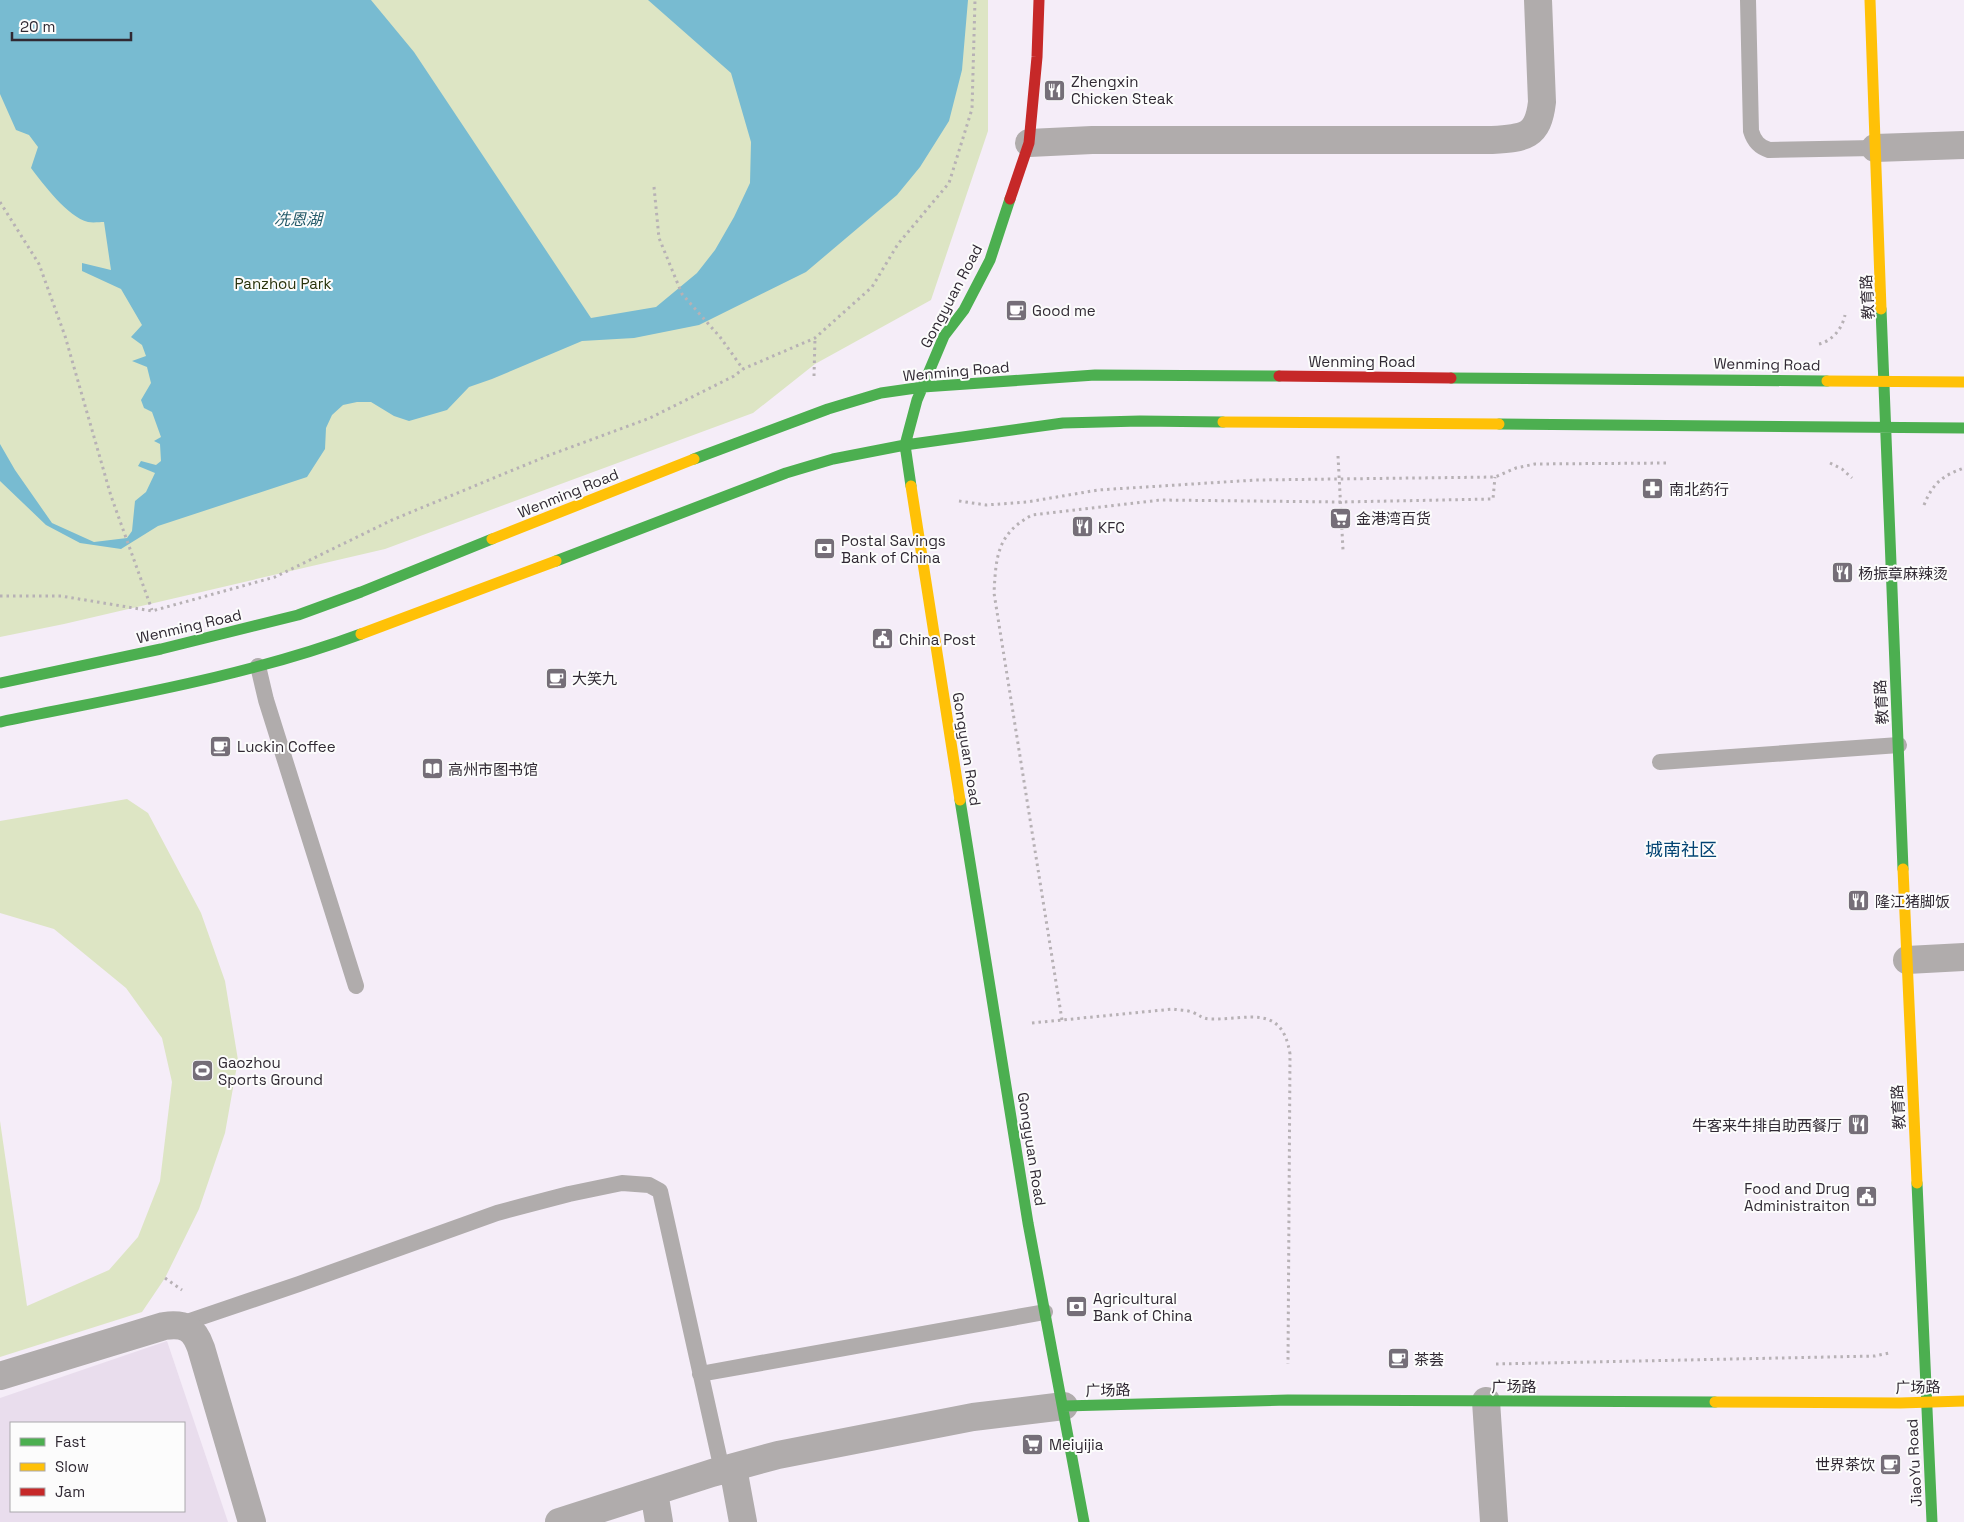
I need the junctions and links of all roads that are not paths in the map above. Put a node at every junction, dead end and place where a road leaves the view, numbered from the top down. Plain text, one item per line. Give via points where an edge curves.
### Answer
1 (1039, 0) edge
2 (1538, 0) edge
3 (1748, 0) edge
4 (1870, 0) edge
5 (1029, 142) junction
6 (1964, 145) edge
7 (1875, 148) junction
8 (1885, 380) junction
9 (1964, 382) edge
10 (923, 387) junction
11 (1886, 428) junction
12 (1964, 428) edge
13 (905, 445) junction
14 (258, 666) junction
15 (0, 682) edge
16 (0, 722) edge
17 (1899, 745) junction
18 (1660, 762) dead end
19 (1964, 957) edge
20 (1907, 960) junction
21 (356, 986) dead end
22 (1045, 1312) junction
23 (178, 1324) junction
24 (700, 1374) junction
25 (0, 1376) edge
26 (1486, 1401) junction
27 (1964, 1402) edge
28 (1926, 1403) junction
29 (1064, 1406) junction
30 (727, 1469) junction
31 (654, 1492) junction
32 (252, 1522) edge
33 (559, 1522) edge
34 (658, 1522) edge
35 (742, 1522) edge
36 (1084, 1522) edge
37 (1494, 1522) edge
38 (1932, 1522) edge

1 - 5 street, Gongyuan Road
2 - 5 street via 1542,102 1540,119 1534,130 1526,134 1492,140
3 - 7 lane via 1751,131 1754,139 1769,150
4 - 7 street, 教育路
5 - 10 street, Gongyuan Road via 990,260 964,310 944,336
6 - 7 street
7 - 8 street, 教育路
8 - 9 street, Wenming Road
8 - 10 street, Wenming Road via 1095,375
8 - 11 street, 教育路
10 - 13 street, Gongyuan Road
10 - 15 street, Wenming Road via 881,393 828,409 298,615 161,649
11 - 12 street
11 - 13 street via 1140,421 1063,423
11 - 17 street, 教育路
13 - 14 street via 786,472 340,642
13 - 22 street, Gongyuan Road via 996,1027
14 - 16 street
14 - 21 lane
17 - 18 lane
17 - 20 street, 教育路
19 - 20 street
20 - 28 street, 教育路
22 - 24 lane
22 - 29 street, Gongyuan Road
23 - 24 lane via 497,1214 612,1185 642,1184 660,1191
23 - 25 street
23 - 32 street via 197,1335
24 - 30 lane
26 - 28 street, 广场路
26 - 29 street, 广场路 via 1288,1400
26 - 37 street
27 - 28 street, 广场路
28 - 38 street, JiaoYu Road
29 - 30 street via 973,1417 778,1455
29 - 36 street, Gongyuan Road
30 - 31 street
30 - 35 street
31 - 33 street
31 - 34 street

